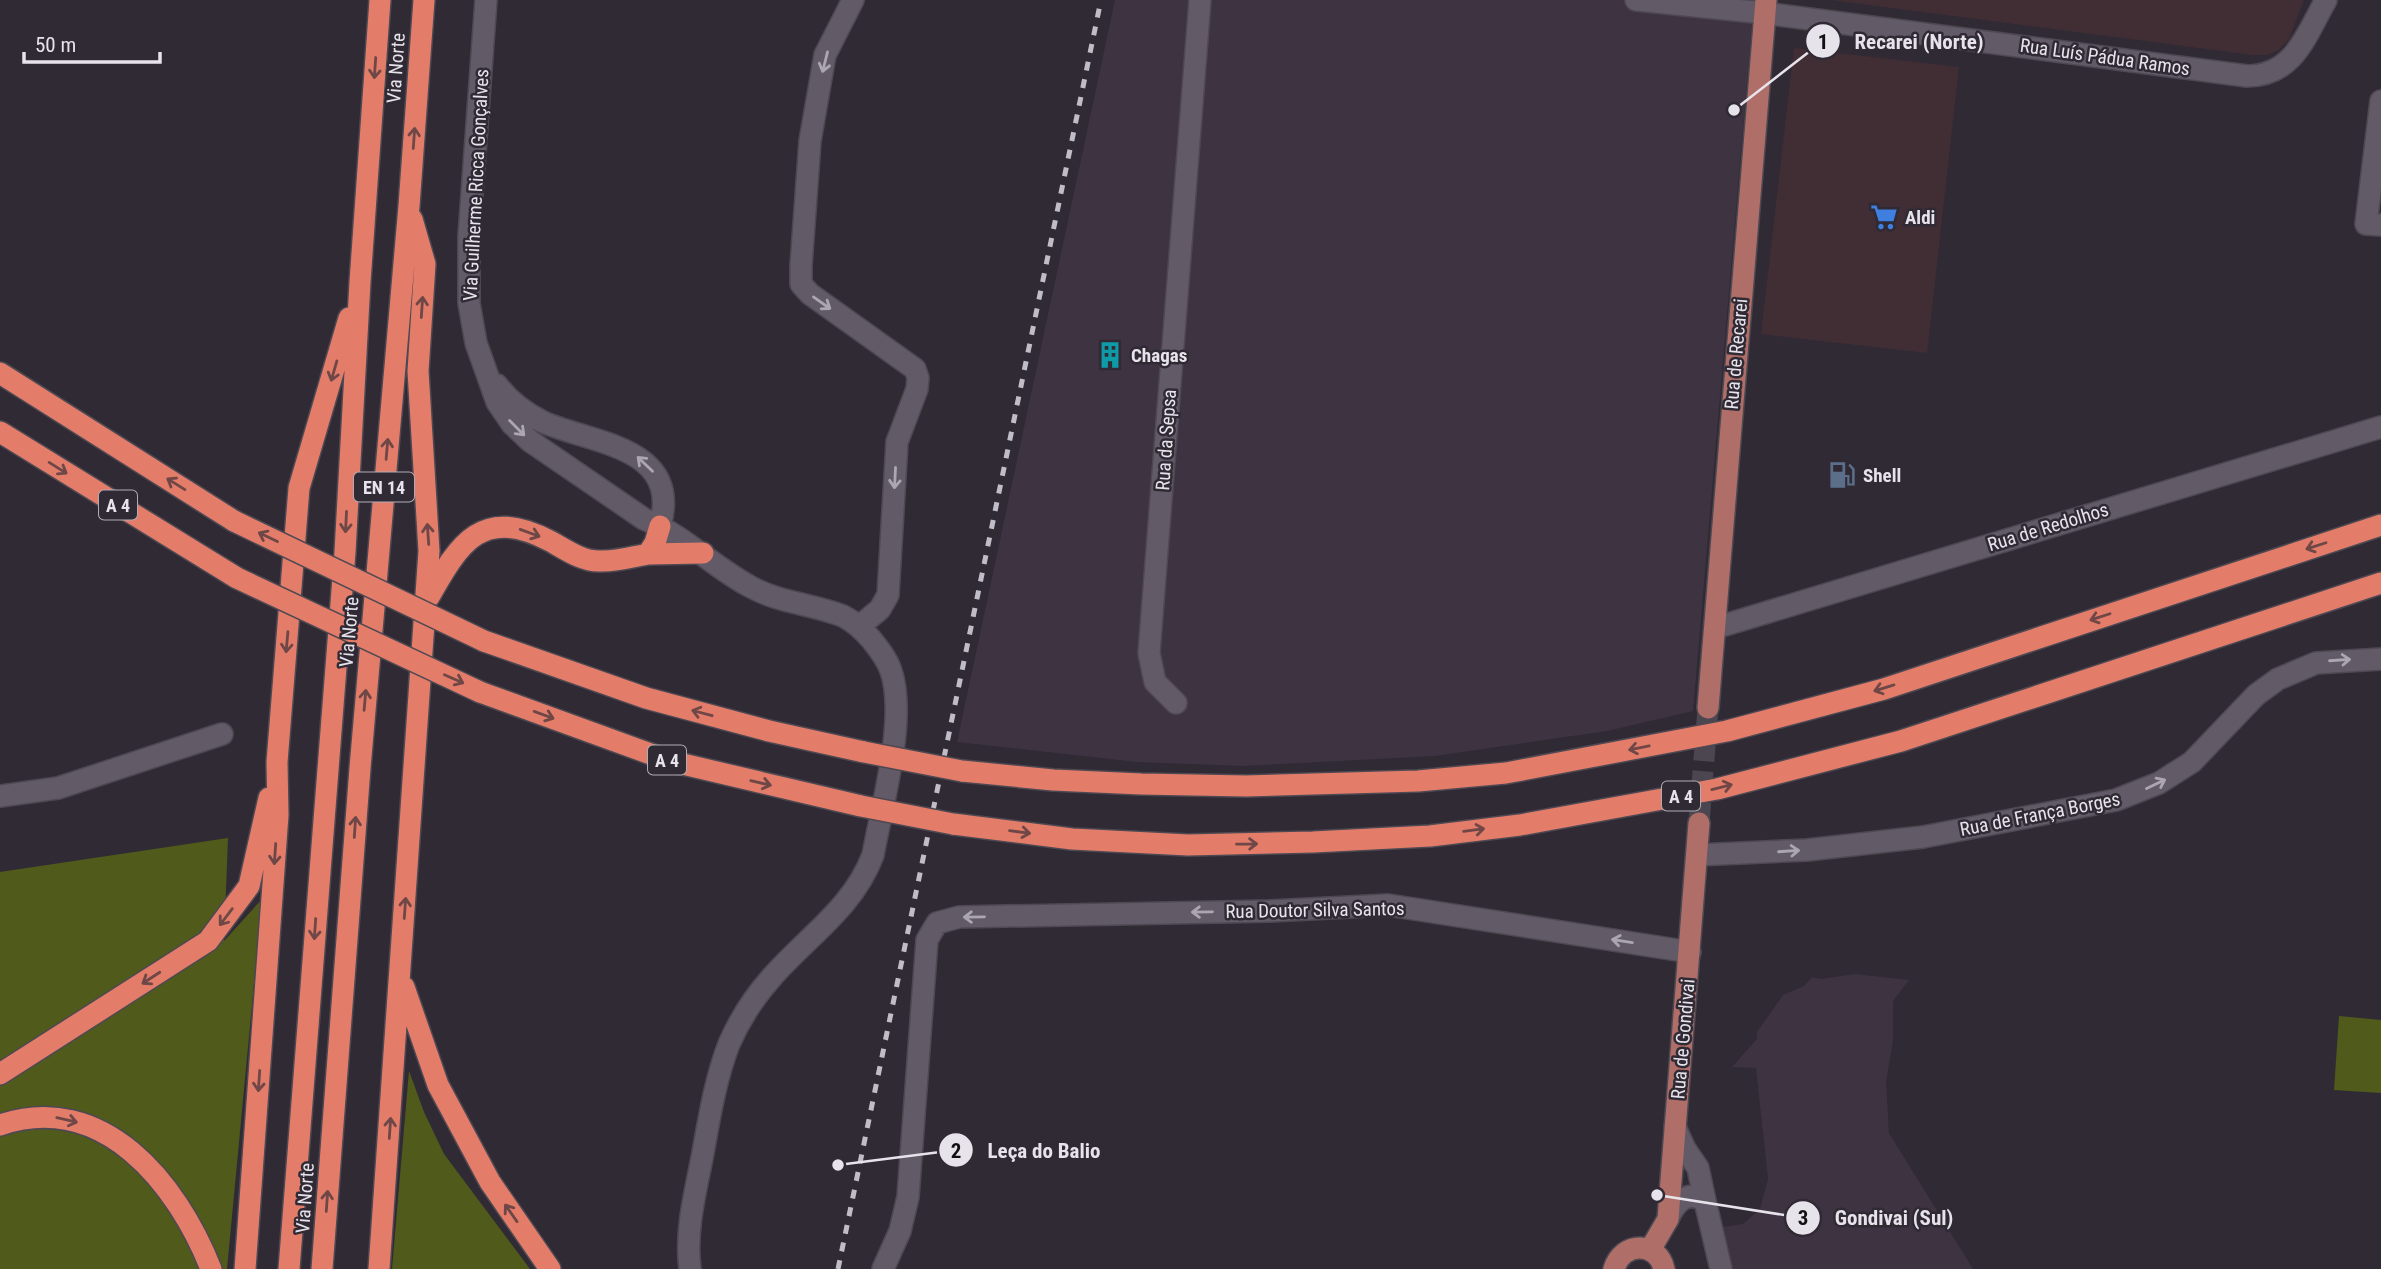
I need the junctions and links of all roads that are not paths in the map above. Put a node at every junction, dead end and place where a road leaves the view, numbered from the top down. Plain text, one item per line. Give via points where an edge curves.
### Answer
1 (380, 0) edge
2 (424, 0) edge
3 (486, 0) edge
4 (853, 0) edge
5 (1200, 0) edge
6 (1636, 0) edge
7 (2326, 0) edge
8 (1765, 6) edge
9 (2381, 101) edge
10 (409, 206) junction
11 (2381, 225) edge
12 (360, 282) junction
13 (485, 369) junction
14 (0, 373) edge
15 (2381, 427) edge
16 (0, 432) edge
17 (662, 493) junction
18 (2381, 525) edge
19 (660, 526) junction
20 (703, 553) junction
21 (648, 554) junction
22 (2381, 583) edge
23 (426, 602) junction
24 (860, 626) junction
25 (1715, 628) junction
26 (2381, 659) edge
27 (1176, 704) dead end
28 (1708, 708) tunnel mouth
29 (222, 734) dead end
30 (276, 762) junction
31 (0, 796) edge
32 (1699, 823) tunnel mouth
33 (1697, 855) junction
34 (1690, 952) junction
35 (401, 976) junction
36 (0, 1074) edge
37 (0, 1125) edge
38 (1675, 1128) junction
39 (1705, 1201) junction
40 (1668, 1219) junction
41 (1650, 1250) junction
42 (211, 1269) edge
43 (245, 1269) edge
44 (289, 1269) edge
45 (322, 1269) edge
46 (379, 1269) edge
47 (550, 1269) edge
48 (690, 1269) edge
49 (883, 1269) edge
50 (1614, 1269) edge
51 (1664, 1269) edge
52 (1721, 1269) edge

1 -> 12 highway, Via Norte / EN 14
10 -> 2 highway, Via Norte / EN 14
3 - 13 street, Via Guilherme Ricca Gonçalves via 469,290 476,344
4 -> 24 street via 825,55 810,141 802,284 915,369 918,378 897,442 888,595
5 - 27 street, Rua da Sepsa via 1149,653 1156,682
6 - 8 street, Rua Luís Pádua Ramos
7 - 8 street, Rua Luís Pádua Ramos via 2293,56 2278,70 2258,76
8 - 25 main road, Rua de Recarei
9 - 11 street via 2366,224
23 -> 10 highway via 429,551 418,371 425,264
45 -> 10 highway, Via Norte / EN 14
12 -> 30 highway via 299,488
12 -> 44 highway, Via Norte / EN 14 via 345,552
17 -> 13 street, Via Guilherme Ricca Gonçalves via 645,461 525,412
13 -> 19 street, Via Guilherme Ricca Gonçalves via 497,402 530,441
18 -> 14 highway, A 4, bridge via 1884,689 1727,731 1506,773 1418,781 1247,786 1116,783 962,771 769,731 646,698 484,641 234,521
15 - 25 street, Rua de Redolhos
16 -> 22 highway, A 4, bridge via 237,578 480,692 670,761 861,807 1072,839 1188,845 1430,836 1520,825 1717,789 1901,741
17 - 19 street
17 - 20 street, Via Guilherme Ricca Gonçalves via 681,531
19 - 20 street, Via Guilherme Ricca Gonçalves
19 - 21 highway
20 - 21 highway
20 - 24 street, Via Guilherme Ricca Gonçalves via 751,587
23 -> 21 highway via 460,547 482,530 503,526 523,530 576,556 599,561
35 -> 23 highway
24 - 48 street, Via Guilherme Ricca Gonçalves via 891,671 897,704 873,855 856,890 773,975 729,1044 692,1209
25 - 28 main road, Rua de Recarei
33 -> 26 street, Rua de França Borges via 1807,850 1923,837 2116,800 2159,783 2192,762 2256,695 2278,679 2316,663
29 - 31 street via 58,788
30 -> 36 highway via 249,886 208,941
30 -> 43 highway via 278,815
32 - 33 main road, Rua de Gondivai
33 - 34 main road, Rua de Gondivai
34 - 38 main road, Rua de Gondivai
34 -> 49 street, Rua Doutor Silva Santos via 1388,905 959,917 937,923 927,940 908,1197 900,1231
46 -> 35 highway
47 -> 35 highway via 490,1182 438,1085
37 -> 42 highway via 45,1115 88,1125 116,1140 138,1157 183,1211
38 - 39 street via 1698,1168
38 - 40 main road, Rua de Gondivai
39 - 40 street via 1681,1199
39 - 52 street
40 - 41 main road, Rua de Gondivai
41 - 50 main road via 1623,1253
41 - 51 main road

